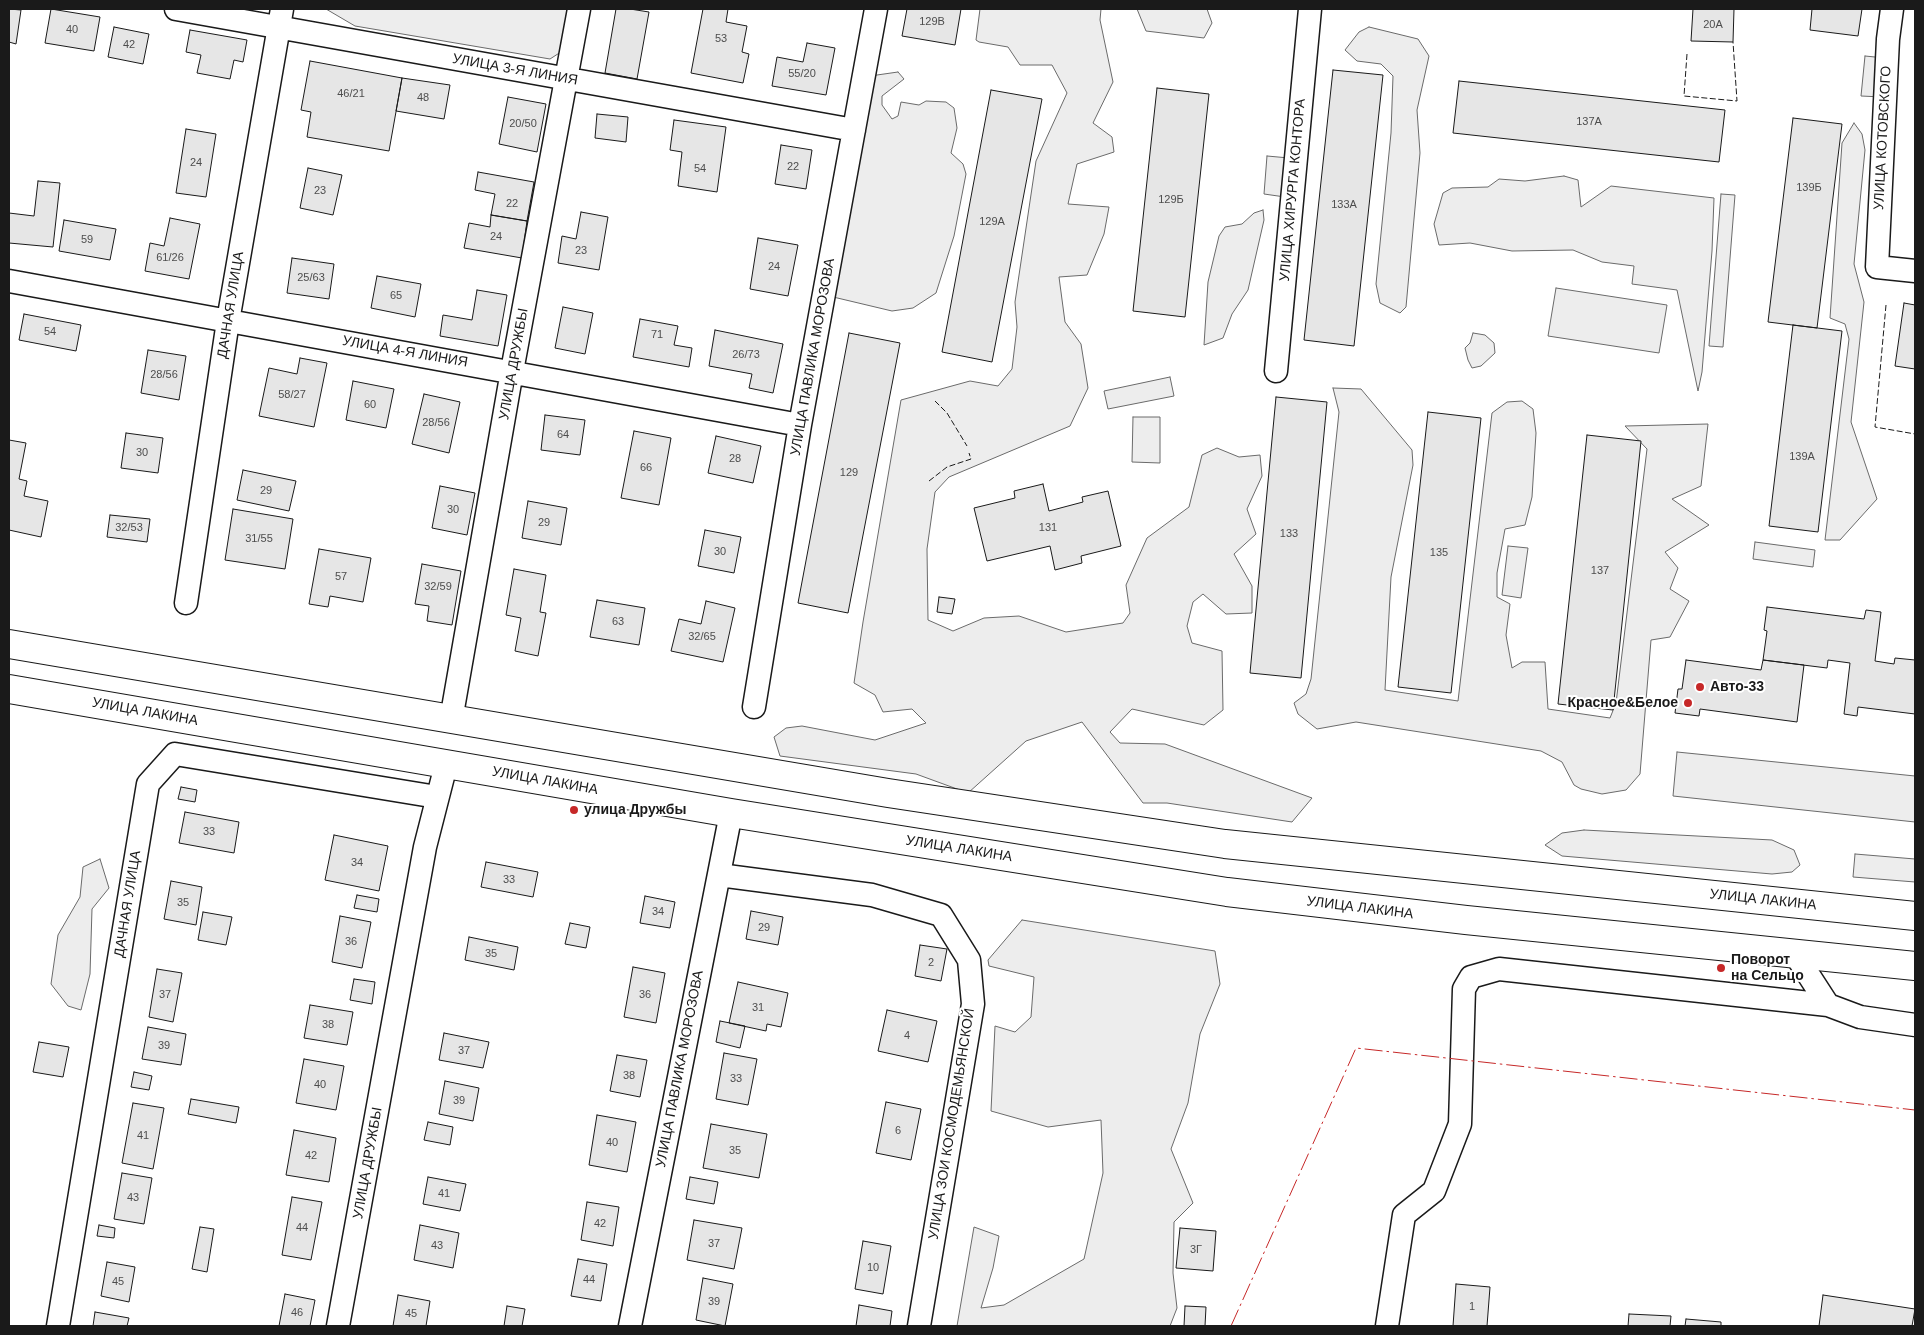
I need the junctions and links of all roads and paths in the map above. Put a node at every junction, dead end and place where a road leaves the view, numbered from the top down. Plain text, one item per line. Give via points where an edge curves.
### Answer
1 (176, 9) edge
2 (579, 9) edge
3 (876, 9) edge
4 (1310, 9) edge
5 (1892, 9) edge
6 (280, 18) edge
7 (566, 78) junction
8 (854, 130) junction
9 (1915, 272) edge
10 (9, 281) edge
11 (228, 321) junction
12 (512, 371) junction
13 (1276, 371) dead end
14 (800, 425) junction
15 (186, 603) dead end
16 (9, 644) edge
17 (9, 689) edge
18 (754, 707) dead end
19 (451, 720) junction
20 (446, 765) junction
21 (437, 798) junction
22 (731, 813) junction
23 (719, 875) junction
24 (1915, 916) edge
25 (1795, 954) junction
26 (1915, 966) edge
27 (1828, 1005) junction
28 (1915, 1025) edge
29 (58, 1326) edge
30 (338, 1326) edge
31 (630, 1326) edge
32 (919, 1326) edge
33 (1387, 1326) edge

1 - 6 street, УЛИЦА 3-Я ЛИНИЯ
2 - 7 street, УЛИЦА ДРУЖБЫ
3 - 8 street, УЛИЦА ПАВЛИКА МОРОЗОВА
4 - 13 street, УЛИЦА ХИРУРГА КОНТОРА
5 - 9 street, УЛИЦА КОТОВСКОГО via 1877,267
6 - 7 street, УЛИЦА 3-Я ЛИНИЯ
6 - 11 street, ДАЧНАЯ УЛИЦА
7 - 8 street, УЛИЦА 3-Я ЛИНИЯ
7 - 12 street, УЛИЦА ДРУЖБЫ
8 - 14 street, УЛИЦА ПАВЛИКА МОРОЗОВА
10 - 11 street, УЛИЦА 4-Я ЛИНИЯ
11 - 12 street, УЛИЦА 4-Я ЛИНИЯ
11 - 15 street, ДАЧНАЯ УЛИЦА
12 - 14 street, УЛИЦА 4-Я ЛИНИЯ
12 - 19 street, УЛИЦА ДРУЖБЫ
14 - 18 street, УЛИЦА ПАВЛИКА МОРОЗОВА
16 - 19 highway, УЛИЦА ЛАКИНА
17 - 20 highway, УЛИЦА ЛАКИНА
19 - 24 highway, УЛИЦА ЛАКИНА via 888,793 1225,844
20 - 21 street, УЛИЦА ДРУЖБЫ
20 - 22 highway, УЛИЦА ЛАКИНА
21 - 29 street, ДАЧНАЯ УЛИЦА via 175,754 148,784
21 - 30 street, УЛИЦА ДРУЖБЫ via 425,846
22 - 23 street, УЛИЦА ПАВЛИКА МОРОЗОВА
22 - 25 highway, УЛИЦА ЛАКИНА via 1227,892
23 - 31 street, УЛИЦА ПАВЛИКА МОРОЗОВА
23 - 32 street, УЛИЦА ЗОИ КОСМОДЕМЬЯНСКОЙ via 872,894 941,915 969,960 973,1004
25 - 26 highway, УЛИЦА ЛАКИНА
25 - 27 street
27 - 28 street via 1860,1017
27 - 33 street via 1499,969 1471,977 1464,989 1460,1124 1434,1190 1404,1215

